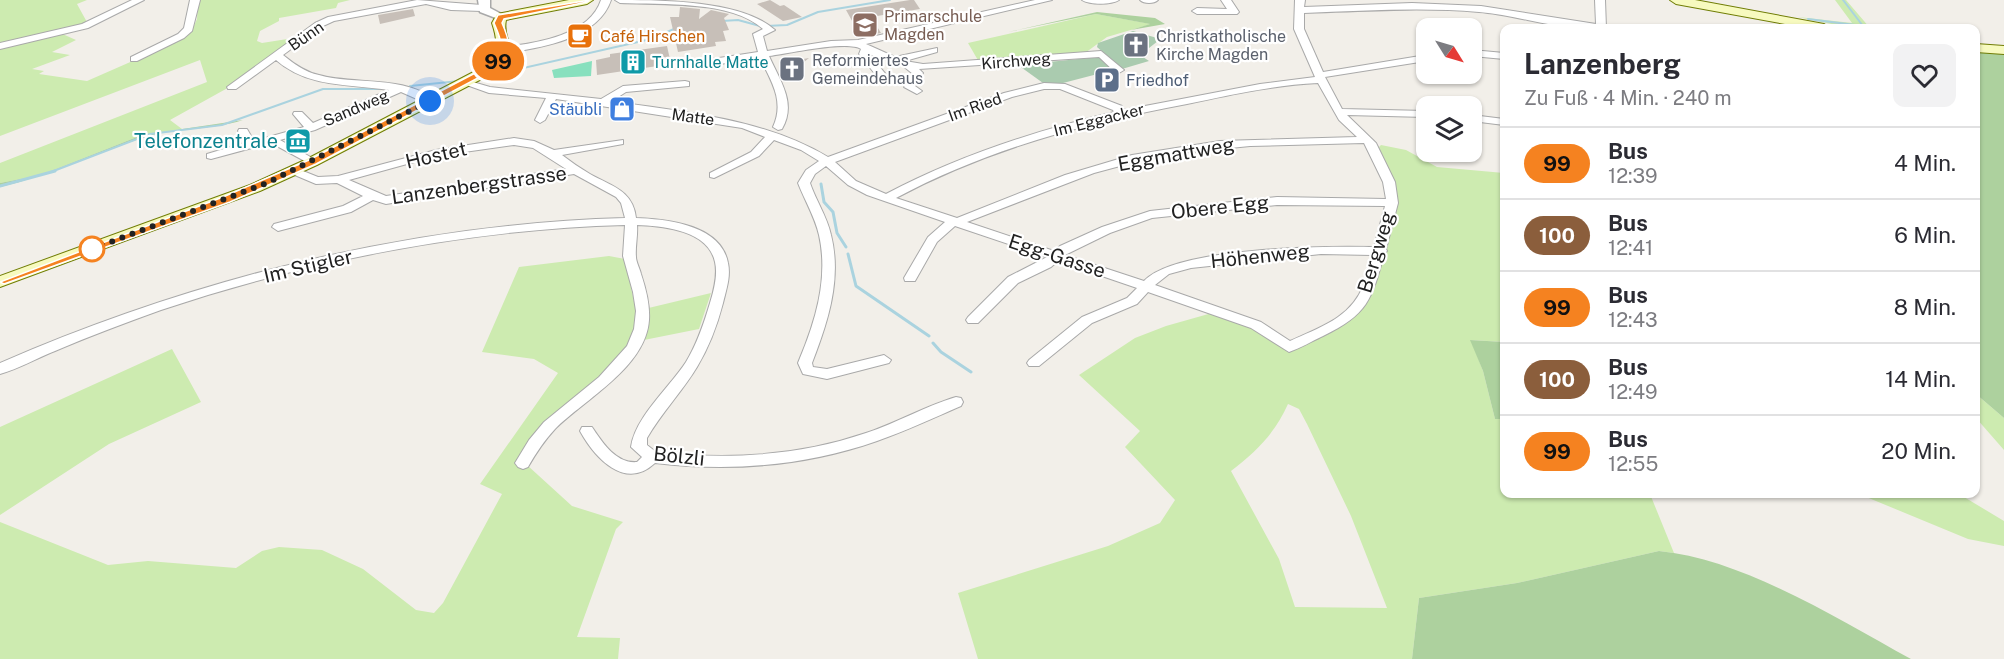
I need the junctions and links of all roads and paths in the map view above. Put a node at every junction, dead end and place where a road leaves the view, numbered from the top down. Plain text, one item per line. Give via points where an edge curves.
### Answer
1 (140, 0) edge
2 (195, 0) edge
3 (586, 0) edge
4 (606, 0) edge
5 (620, 0) edge
6 (1047, 0) edge
7 (1087, 0) edge
8 (1114, 0) edge
9 (1145, 0) edge
10 (1153, 0) edge
11 (1226, 0) edge
12 (1600, 0) edge
13 (426, 1) edge
14 (1680, 1) edge
15 (729, 2) edge
16 (483, 4) edge
17 (1481, 4) edge
18 (1301, 5) edge
19 (1197, 11) dead end
20 (501, 17) junction
21 (1581, 24) edge
22 (1601, 24) edge
23 (1803, 24) edge
24 (0, 46) edge
25 (862, 46) junction
26 (1980, 48) edge
27 (505, 50) junction
28 (934, 50) dead end
29 (2004, 50) edge
30 (1482, 54) edge
31 (763, 55) junction
32 (278, 56) junction
33 (1500, 56) edge
34 (134, 59) dead end
35 (896, 60) junction
36 (1416, 60) edge
37 (907, 64) junction
38 (693, 65) dead end
39 (1119, 70) dead end
40 (883, 77) dead end
41 (1321, 78) junction
42 (471, 80) junction
43 (685, 84) dead end
44 (232, 87) dead end
45 (398, 88) junction
46 (917, 91) dead end
47 (552, 96) junction
48 (430, 101) junction
49 (603, 102) junction
50 (1340, 112) junction
51 (298, 114) dead end
52 (1120, 114) junction
53 (1416, 114) edge
54 (1482, 119) edge
55 (540, 120) dead end
56 (1500, 122) edge
57 (311, 128) junction
58 (243, 131) dead end
59 (776, 131) junction
60 (1368, 140) junction
61 (619, 142) dead end
62 (279, 143) dead end
63 (251, 145) junction
64 (549, 154) junction
65 (211, 156) dead end
66 (827, 161) junction
67 (312, 162) junction
68 (294, 171) junction
69 (574, 171) junction
70 (714, 175) dead end
71 (339, 179) junction
72 (372, 196) junction
73 (887, 198) junction
74 (1392, 203) junction
75 (630, 220) junction
76 (956, 222) junction
77 (278, 227) dead end
78 (1381, 251) junction
79 (1057, 255) junction
80 (910, 278) dead end
81 (0, 282) edge
82 (1147, 286) junction
83 (973, 320) dead end
84 (1288, 347) joint
85 (884, 360) dead end
86 (1034, 363) dead end
87 (0, 369) edge
88 (956, 402) dead end
89 (587, 431) dead end
90 (651, 457) junction
91 (523, 464) dead end

1 - 24 street via 85,26
2 - 34 street via 189,29
3 - 20 main road
4 - 27 street via 601,15 591,24 532,46
5 - 15 street
6 - 25 street
7 - 8 street
9 - 10 street
11 - 19 street via 1234,12
12 - 22 street
13 - 16 street via 452,7
13 - 32 street, Bünn via 331,19
14 - 23 main road
15 - 31 street via 768,28 758,34
16 - 20 street via 486,12
17 - 18 street
17 - 21 street
18 - 41 street, Bergweg via 1299,29
20 - 27 main road via 498,23 506,40
25 - 31 street
25 - 35 street, Kirchweg
25 - 40 street
26 - 29 main road
27 - 42 main road via 494,65
28 - 35 street
30 - 33 street
31 - 38 street
31 - 59 street via 783,98 784,113
32 - 44 street, Bünn
32 - 45 street via 300,73 321,80
35 - 37 street, Kirchweg
36 - 41 street, Im Eggacker
37 - 39 street, Kirchweg via 940,67 1101,54
37 - 46 street via 918,73 909,87
41 - 50 street, Bergweg
41 - 52 street, Im Eggacker
42 - 47 street, Matte via 489,90
42 - 48 main road
43 - 49 street via 623,89
45 - 48 street
45 - 57 street, Sandweg
47 - 49 street, Matte
47 - 55 street
48 - 67 main road
49 - 59 street, Matte
50 - 53 street
50 - 60 street, Bergweg
51 - 57 street, Sandweg
52 - 66 street, Im Ried via 1118,108 1077,91 1044,86 1008,95
52 - 73 street, Im Eggacker via 999,148
54 - 56 street
57 - 63 street, Sandweg
58 - 63 street
59 - 66 street, Matte
59 - 70 street via 755,154
60 - 74 street, Bergweg via 1389,182
60 - 76 street, Eggmattweg via 1254,141 1203,145 1131,158
61 - 64 street
62 - 67 street
63 - 65 street, Sandweg
64 - 69 street, Hostet
64 - 71 street, Hostet via 531,143 494,142
66 - 73 street, Egg-Gasse via 852,183
66 - 85 street via 810,172 804,183 819,216 829,275 820,329 805,363 808,371 827,374
67 - 68 main road
68 - 71 street, Hostet via 315,181
68 - 81 main road via 227,200
69 - 72 street, Lanzenbergstrasse via 408,198 386,200
69 - 75 street, Lanzenbergstrasse via 618,194 627,203
71 - 72 street, Lanzenbergstrasse
72 - 77 street, Lanzenbergstrasse via 347,209
73 - 76 street, Egg-Gasse
74 - 78 street, Bergweg
74 - 79 street, Obere Egg via 1277,201 1150,215 1106,230
75 - 87 street, Im Stigler via 440,239 285,270 178,300
75 - 90 street, Bölzli via 664,223 701,237 719,254 723,268 710,327 697,356 640,438 639,447
75 - 91 street, Lanzenbergstrasse via 629,256 642,316 636,341 621,363 537,438
76 - 79 street, Egg-Gasse
76 - 80 street, Eggmattweg via 933,240
78 - 82 street, Höhenweg via 1321,250 1191,264 1165,271
78 - 84 street, Bergweg via 1370,288 1354,311 1343,321
79 - 82 street, Egg-Gasse
79 - 83 street, Obere Egg via 1013,280
82 - 84 street, Egg-Gasse via 1256,325
82 - 86 street, Höhenweg via 1132,301 1087,320
88 - 90 street, Bölzli via 888,432 806,454 752,460
89 - 90 street via 607,457 626,468 641,467

